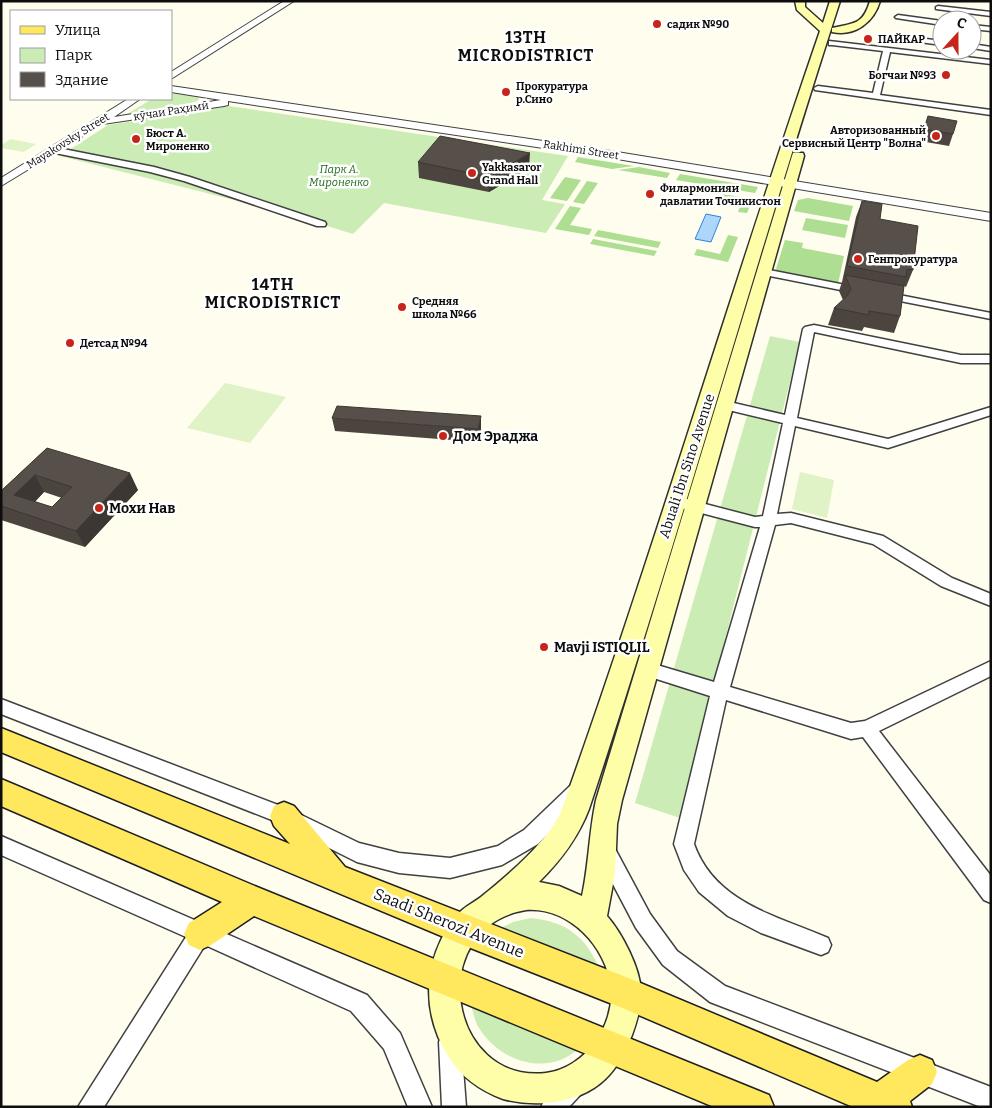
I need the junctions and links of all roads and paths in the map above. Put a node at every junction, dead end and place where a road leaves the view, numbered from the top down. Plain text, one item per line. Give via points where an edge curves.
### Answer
1 (290, 1) edge
2 (875, 1) edge
3 (800, 5) edge
4 (938, 8) dead end
5 (991, 14) edge
6 (898, 18) dead end
7 (836, 19) edge
8 (869, 19) junction
9 (932, 22) edge
10 (897, 37) dead end
11 (932, 42) edge
12 (887, 50) junction
13 (991, 62) edge
14 (172, 75) edge
15 (818, 88) junction
16 (172, 89) edge
17 (204, 94) junction
18 (876, 96) junction
19 (133, 100) edge
20 (244, 100) junction
21 (186, 109) junction
22 (991, 113) edge
23 (97, 122) junction
24 (54, 150) junction
25 (783, 182) junction
26 (1, 183) edge
27 (991, 216) edge
28 (321, 224) dead end
29 (764, 272) junction
30 (991, 316) edge
31 (991, 359) edge
32 (725, 406) junction
33 (991, 411) edge
34 (789, 421) junction
35 (675, 501) junction
36 (695, 506) junction
37 (769, 520) junction
38 (991, 600) edge
39 (991, 668) edge
40 (647, 669) junction
41 (720, 691) junction
42 (1, 706) edge
43 (867, 729) junction
44 (1, 740) edge
45 (584, 785) junction
46 (1, 792) edge
47 (284, 816) junction
48 (1, 845) edge
49 (604, 848) junction
50 (335, 877) junction
51 (991, 892) edge
52 (252, 900) junction
53 (494, 905) junction
54 (592, 919) junction
55 (464, 930) junction
56 (200, 934) junction
57 (821, 945) dead end
58 (445, 978) junction
59 (626, 993) junction
60 (448, 1025) junction
61 (611, 1045) junction
62 (920, 1072) junction
63 (583, 1076) junction
64 (991, 1099) edge
65 (888, 1104) edge
66 (90, 1107) edge
67 (420, 1107) edge
68 (454, 1107) edge
69 (553, 1107) edge
70 (757, 1107) edge

1 - 14 street
2 - 8 main road
3 - 7 main road
3 - 7 main road
4 - 5 street
6 - 9 street
7 - 8 main road
7 - 8 main road via 861,25
7 - 12 street
7 - 15 main road, Abuali Ibn Sino Avenue
7 - 25 main road, Abuali Ibn Sino Avenue
10 - 11 street
12 - 13 street
12 - 18 street
15 - 18 street
15 - 25 main road, Abuali Ibn Sino Avenue
16 - 17 street, Rakhimi Street
17 - 20 street, Rakhimi Street
17 - 21 street via 201,100
18 - 22 street
19 - 23 street, Mayakovsky Street
20 - 21 street, кӯчаи Раҳимӣ
20 - 25 street, Rakhimi Street
21 - 23 street, кӯчаи Раҳимӣ
23 - 24 street, Mayakovsky Street
24 - 26 street, Mayakovsky Street
24 - 28 street via 187,179
25 - 27 street, Rakhimi Street
25 - 29 main road, Abuali Ibn Sino Avenue
25 - 35 main road, Abuali Ibn Sino Avenue
29 - 30 street
29 - 32 main road, Abuali Ibn Sino Avenue
31 - 34 street via 961,359 809,329
32 - 34 street
32 - 36 main road, Abuali Ibn Sino Avenue
33 - 34 street via 888,444
34 - 37 street
35 - 36 street
35 - 45 main road, Abuali Ibn Sino Avenue
36 - 37 street via 755,522
36 - 40 main road, Abuali Ibn Sino Avenue
37 - 38 street via 792,518 867,536 954,587
37 - 41 street
39 - 43 street
40 - 41 street
40 - 49 main road, Abuali Ibn Sino Avenue via 609,800
41 - 43 street via 834,727 851,731
41 - 57 street via 684,844 693,868 715,894 756,922
42 - 47 street
43 - 51 street
44 - 50 main road, Saadi Sherozi Avenue
45 - 47 street via 518,846 502,855 450,868 400,862 357,852
45 - 53 main road, Abuali Ibn Sino Avenue via 566,829
46 - 52 main road
47 - 50 main road
48 - 56 street
49 - 54 main road, Abuali Ibn Sino Avenue
49 - 62 street via 644,922 670,958 718,994
50 - 55 main road, Saadi Sherozi Avenue
52 - 56 main road
52 - 58 main road
53 - 54 main road via 519,897 544,896 569,904
53 - 55 main road via 472,920
54 - 59 main road via 609,941 621,969
55 - 58 main road via 450,955
55 - 59 main road, Saadi Sherozi Avenue
56 - 66 street
56 - 67 street via 359,1003 392,1041
58 - 60 main road via 444,1006
58 - 61 main road
59 - 61 main road via 619,1028
59 - 65 main road, Saadi Sherozi Avenue
60 - 63 main road via 465,1055 491,1078 522,1090 555,1089
60 - 68 street
61 - 63 main road via 600,1063
61 - 70 main road
62 - 64 street
62 - 65 main road
63 - 69 street

